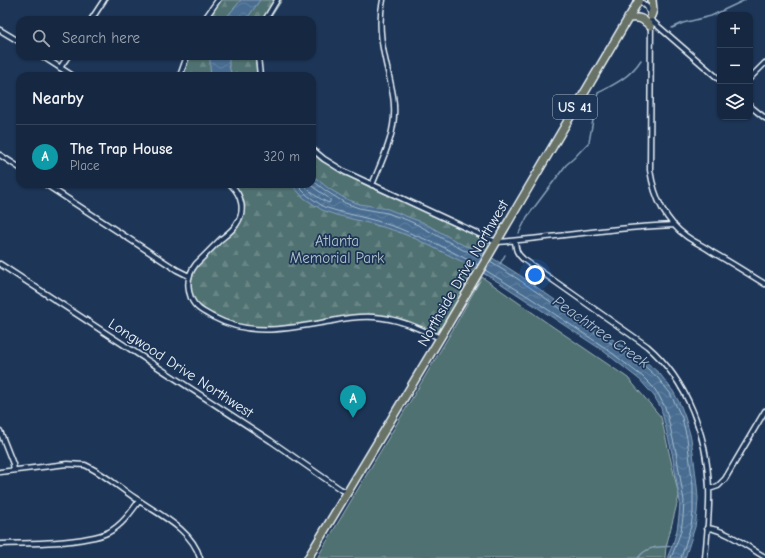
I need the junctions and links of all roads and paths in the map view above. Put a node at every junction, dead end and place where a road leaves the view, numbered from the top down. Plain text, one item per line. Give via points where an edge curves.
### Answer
1 (104, 0) edge
2 (218, 0) edge
3 (277, 0) edge
4 (383, 0) edge
5 (639, 0) edge
6 (652, 0) edge
7 (94, 16) edge
8 (207, 16) edge
9 (267, 16) edge
10 (628, 18) junction
11 (651, 21) junction
12 (0, 30) edge
13 (16, 40) edge
14 (48, 60) edge
15 (65, 60) edge
16 (186, 60) edge
17 (258, 60) edge
18 (765, 63) edge
19 (60, 68) junction
20 (66, 72) edge
21 (181, 72) edge
22 (260, 72) edge
23 (753, 75) edge
24 (717, 77) edge
25 (753, 108) edge
26 (765, 118) edge
27 (316, 153) edge
28 (0, 155) edge
29 (16, 165) edge
30 (372, 185) junction
31 (51, 188) edge
32 (234, 188) edge
33 (674, 225) junction
34 (515, 241) junction
35 (496, 242) junction
36 (0, 264) edge
37 (189, 276) junction
38 (765, 284) edge
39 (440, 338) junction
40 (765, 411) edge
41 (0, 431) edge
42 (14, 470) junction
43 (0, 472) edge
44 (709, 489) junction
45 (347, 492) junction
46 (139, 501) junction
47 (707, 528) junction
48 (0, 544) edge
49 (765, 557) edge
50 (200, 558) edge
51 (308, 558) edge
52 (705, 558) edge

1 - 7 street
2 - 8 street
3 - 9 street
4 - 30 street via 381,33 394,116 390,140
5 - 10 main road, Northside Drive Northwest / US 41
5 - 11 street via 647,7
6 - 11 main road
10 - 11 main road via 638,17
10 - 35 main road, Northside Drive Northwest / US 41
11 - 24 street
11 - 33 street via 650,170 656,197
12 - 13 street
14 - 19 street
15 - 19 street
16 - 21 street
17 - 22 street
18 - 23 street
19 - 20 street
25 - 26 street
27 - 30 street via 333,166
28 - 29 street
30 - 35 street
31 - 37 street
32 - 37 street via 241,198 242,210 239,220 234,228 196,264
33 - 34 street
33 - 38 street via 686,236
34 - 35 street
34 - 44 street via 518,255 647,346 673,375 696,419 705,453
35 - 39 main road, Northside Drive Northwest / US 41
36 - 45 street, Longwood Drive Northwest
37 - 39 street via 188,292 196,307 237,326 275,330 350,318 375,317 406,323
39 - 45 main road, Northside Drive Northwest / US 41
40 - 44 street via 725,479 718,486
41 - 42 street
42 - 43 street
42 - 46 street via 67,464 85,465
44 - 47 street
45 - 51 main road, Northside Drive Northwest / US 41
46 - 48 street via 117,527 108,533 60,542
46 - 50 street via 179,528 195,547
47 - 49 street via 722,532
47 - 52 street

